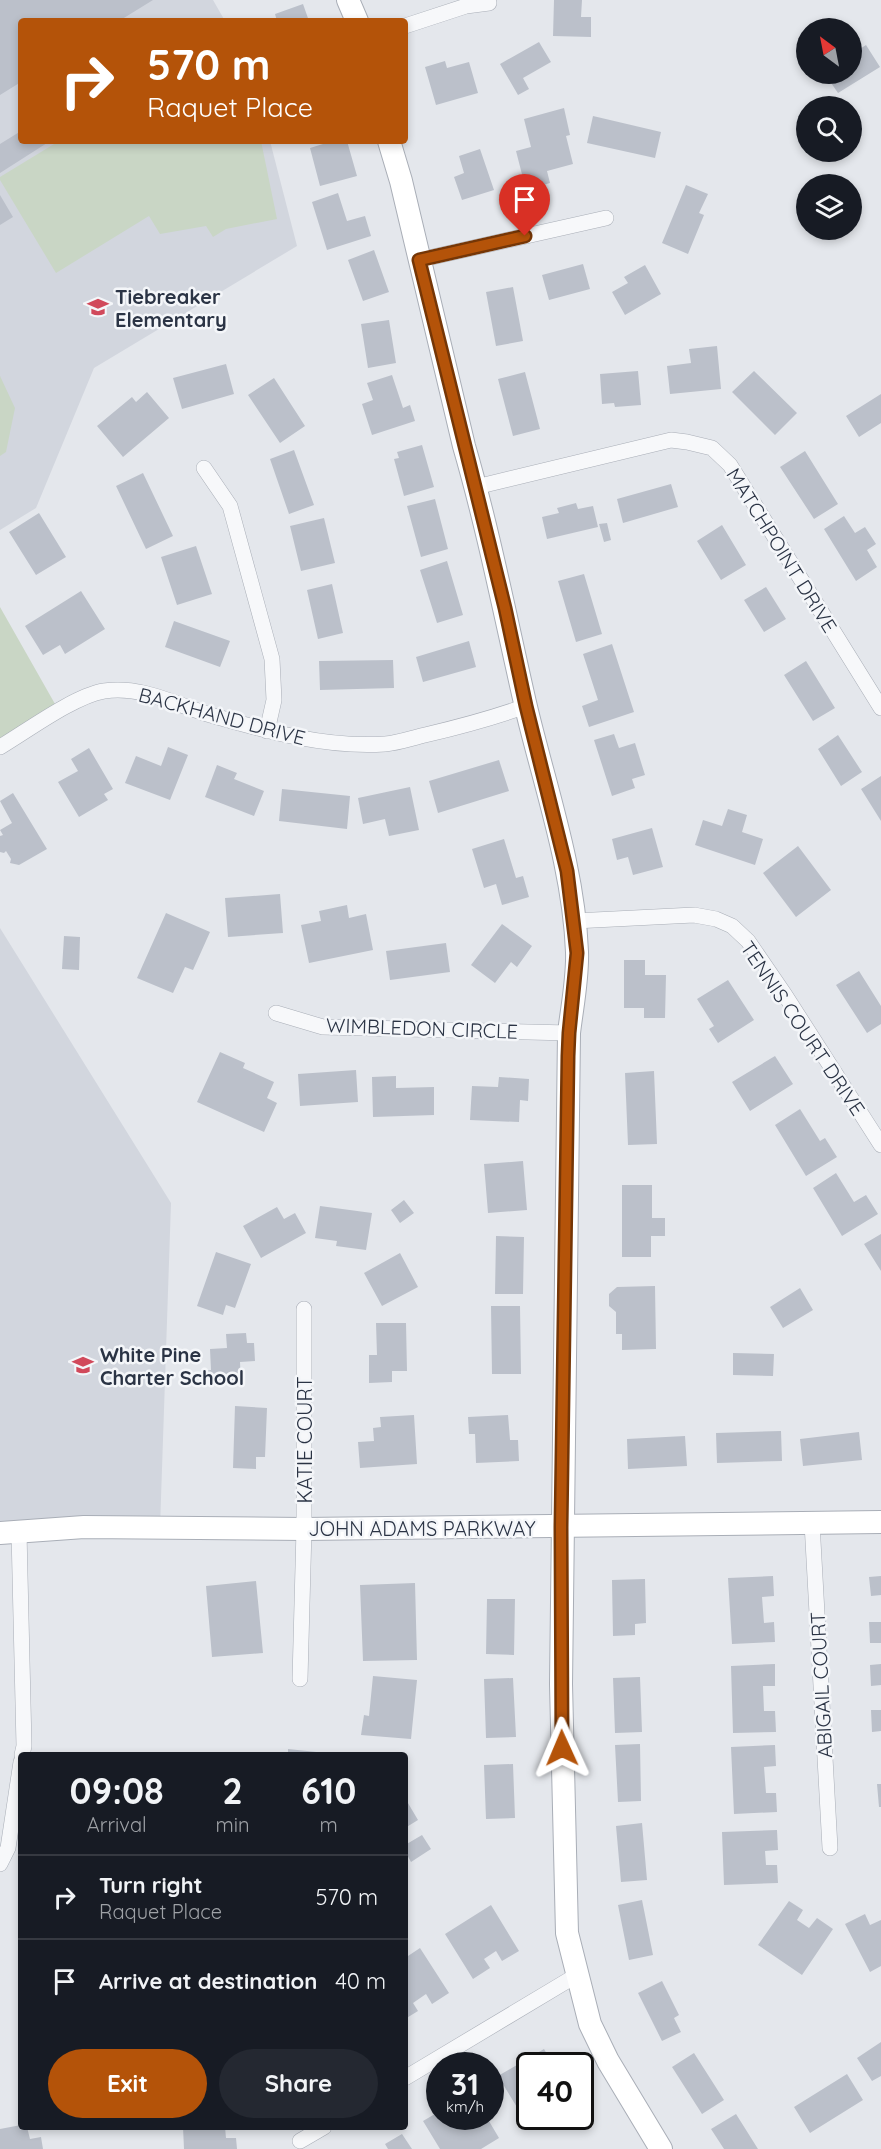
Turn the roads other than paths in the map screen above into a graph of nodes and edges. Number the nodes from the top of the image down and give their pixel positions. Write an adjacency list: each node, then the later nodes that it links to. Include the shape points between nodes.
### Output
1 (348, 0): 3 (street)
2 (489, 3): 4 (street, via 466,6)
3 (356, 18)
4 (408, 25)
5 (390, 144): 7 (street)
6 (606, 218): 7 (street)
7 (419, 260): 9 (street)
8 (204, 468): 12 (street, via 230,506 272,658 274,700)
9 (476, 487): 10 (street); 11 (street, MATCHPOINT DRIVE, via 671,440 712,448 730,465)
10 (526, 706): 12 (street, BACKHAND DRIVE, via 487,720 387,744 349,745); 14 (street, via 567,871)
11 (881, 708)
12 (267, 730): 13 (street, BACKHAND DRIVE, via 145,692 105,691 80,699)
13 (0, 747)
14 (574, 921): 16 (street, via 577,953); 17 (street, TENNIS COURT DRIVE, via 694,915 732,926 748,940)
15 (276, 1013): 16 (street, WIMBLEDON CIRCLE, via 323,1027)
16 (569, 1033): 21 (street)
17 (881, 1145)
18 (304, 1309): 22 (street, KATIE COURT)
19 (881, 1522): 20 (street, JOHN ADAMS PARKWAY)
20 (812, 1523): 21 (street, JOHN ADAMS PARKWAY); 27 (street, ABIGAIL COURT)
21 (561, 1527): 22 (street, JOHN ADAMS PARKWAY); 29 (street, via 564,1855 567,1933)
22 (304, 1529): 23 (street, JOHN ADAMS PARKWAY, via 84,1527); 24 (street, KATIE COURT)
23 (9, 1532): 25 (street)
24 (300, 1679)
25 (22, 1752)
26 (18, 1782): 28 (street, via 8,1848)
27 (830, 1848)
28 (0, 1864)
29 (577, 1975): 30 (street); 33 (street, via 590,2024)
30 (408, 2076)
31 (319, 2130): 32 (street)
32 (300, 2141)
33 (661, 2149)

